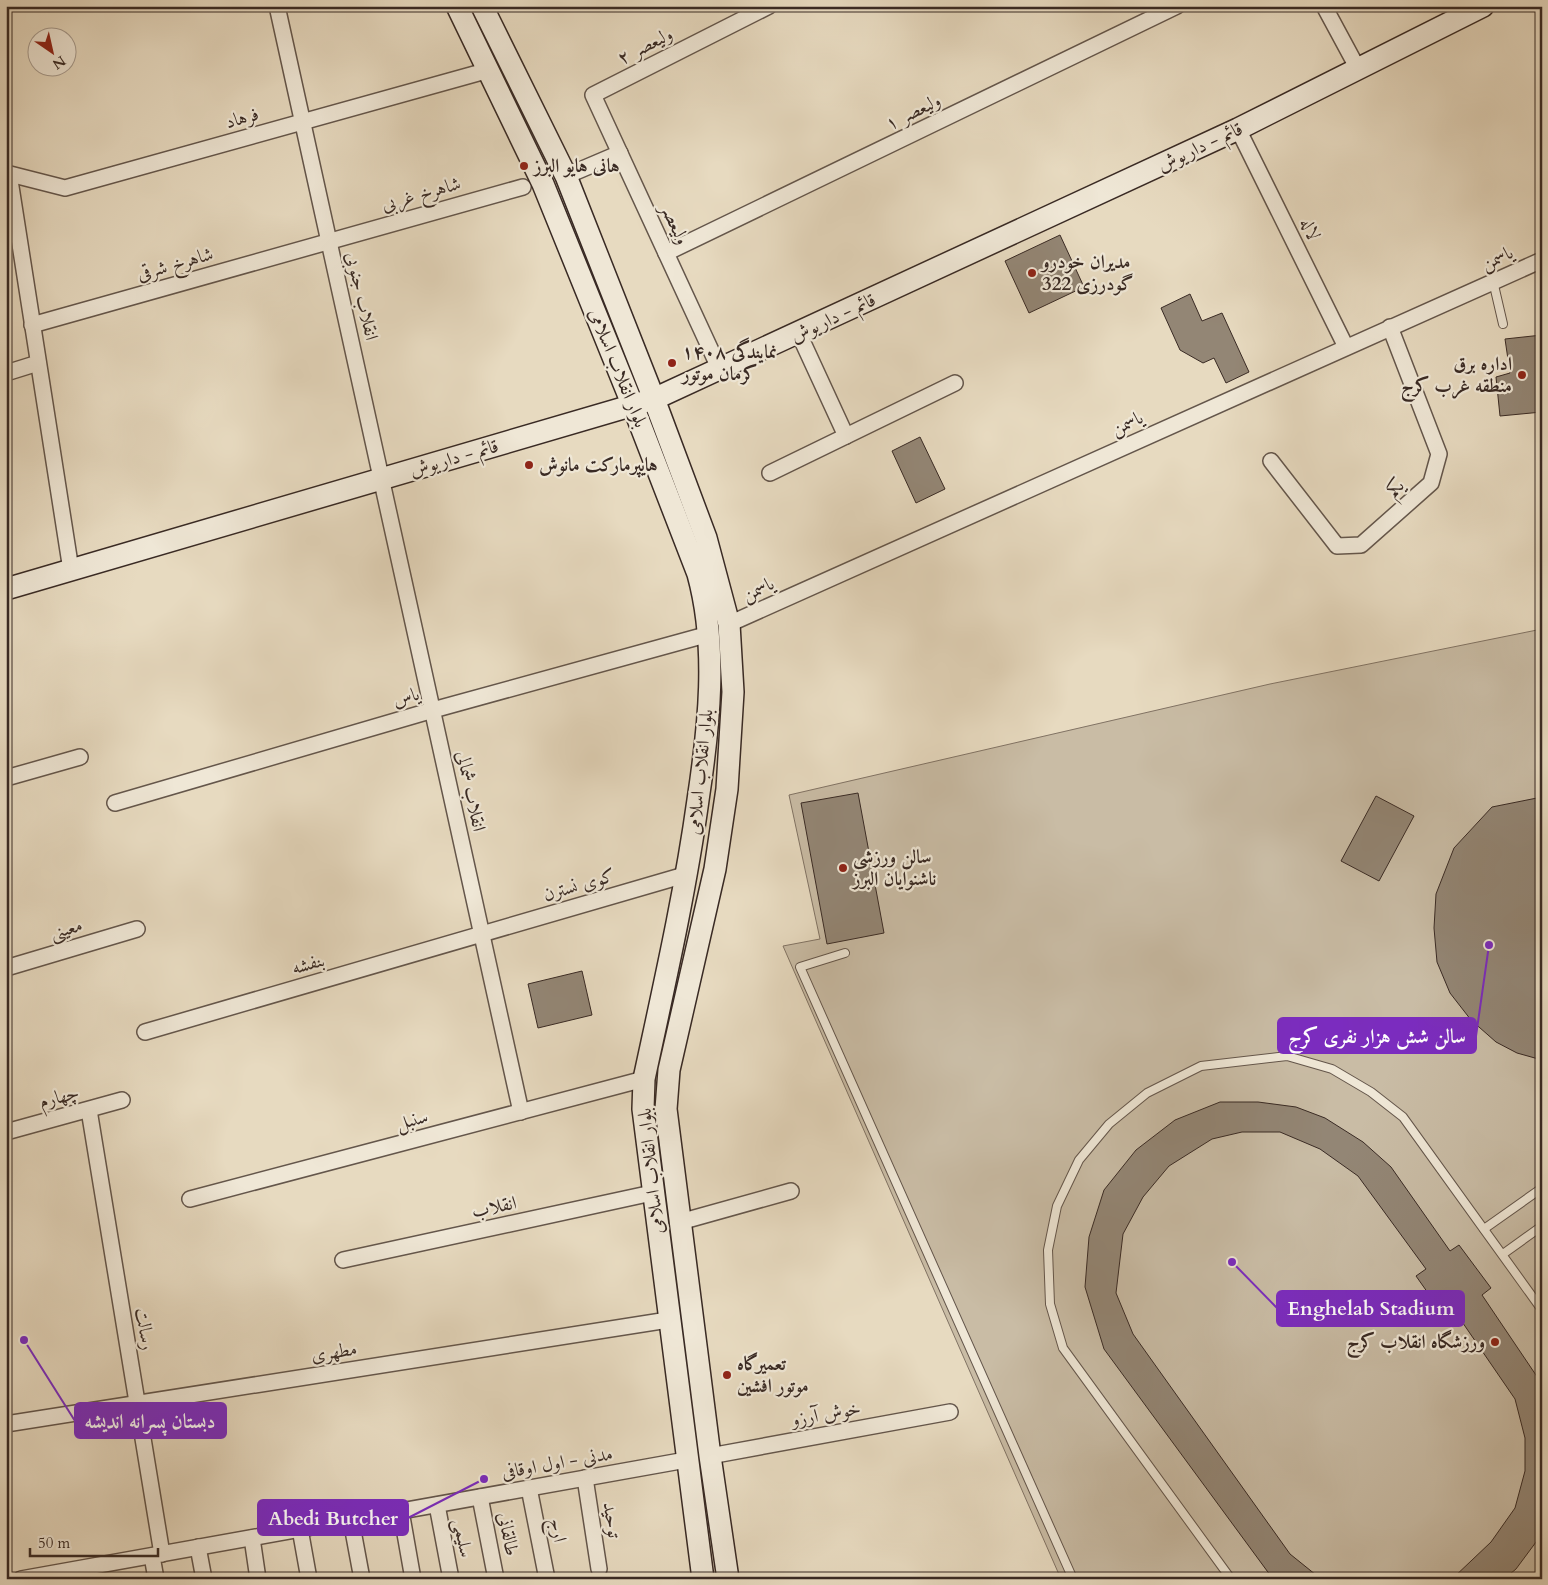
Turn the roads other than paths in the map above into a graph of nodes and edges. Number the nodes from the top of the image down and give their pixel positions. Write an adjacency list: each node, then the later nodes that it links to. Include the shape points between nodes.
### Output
1 (277, 6): 11 (street, انقلاب جنوبی)
2 (457, 6): 9 (main road, بلوار انقلاب اسلامی)
3 (482, 6): 15 (main road, بلوار انقلاب اسلامی)
4 (769, 6): 10 (street, ولیعصر ۲)
5 (1177, 6): 18 (street, ولیعصر ۱)
6 (1324, 6): 8 (street)
7 (1483, 6): 8 (main road, قائم - داریوش)
8 (1358, 69): 12 (main road, قائم - داریوش)
9 (489, 70): 11 (street, فرهاد); 31 (main road, بلوار انقلاب اسلامی, via 543,184)
10 (593, 95): 13 (street, ولیعصر)
11 (303, 121): 14 (street, فرهاد, via 65,188); 17 (street, انقلاب جنوبی)
12 (1238, 129): 24 (main road, قائم - داریوش); 25 (street, لاله)
13 (620, 154): 15 (street); 18 (street, ولیعصر)
14 (7, 173): 22 (street)
15 (566, 176): 30 (main road, بلوار انقلاب اسلامی)
16 (523, 186): 17 (street, شاهرخ غربی)
17 (330, 241): 22 (street, شاهرخ شرقی); 35 (street, انقلاب جنوبی)
18 (666, 254): 27 (street, ولیعصر)
19 (1542, 260): 20 (street, یاسمن)
20 (1493, 281): 21 (lane); 23 (street, یاسمن)
21 (1503, 324)
22 (32, 326): 26 (street)
23 (1390, 327): 25 (street, یاسمن); 33 (street, یکم, via 1439,454 1431,483 1361,546 1337,546)
24 (799, 334): 27 (main road, قائم - داریوش); 32 (street)
25 (1346, 348): 38 (street, یاسمن)
26 (38, 363): 28 (street); 36 (street)
27 (720, 370): 30 (main road, قائم - داریوش)
28 (6, 373)
29 (955, 383): 32 (street)
30 (654, 399): 31 (main road, قائم - داریوش); 38 (main road, بلوار انقلاب اسلامی, via 706,538)
31 (633, 406): 35 (main road, قائم - داریوش); 39 (main road, بلوار انقلاب اسلامی, via 698,574)
32 (846, 436): 34 (street)
33 (1271, 461)
34 (770, 472)
35 (383, 479): 36 (main road, قائم - داریوش); 40 (street, انقلاب شمالی)
36 (71, 570): 37 (main road, قائم - داریوش)
37 (6, 589)
38 (730, 624): 39 (main road); 59 (main road, بلوار انقلاب اسلامی, via 733,692 727,789 715,869 669,1070 666,1109)
39 (709, 634): 40 (street, یاس); 44 (main road, بلوار انقلاب اسلامی, via 704,761)
40 (433, 710): 43 (street, یاس); 46 (street, انقلاب شمالی)
41 (80, 757): 42 (street)
42 (6, 778)
43 (115, 803)
44 (688, 874): 46 (street, کوی نسترن); 50 (main road, بلوار انقلاب اسلامی)
45 (137, 929): 48 (street, معینی)
46 (482, 934): 49 (street, بنفشه); 53 (street, انقلاب شمالی)
47 (845, 953): 96 (lane, via 800,967)
48 (6, 968)
49 (145, 1032)
50 (644, 1079): 53 (street, سنبل); 57 (main road, بلوار انقلاب اسلامی, via 642,1109)
51 (122, 1100): 52 (street, چهارم)
52 (89, 1110): 54 (street, چهارم); 66 (street, رسالت)
53 (521, 1112): 58 (street, سنبل)
54 (6, 1132)
55 (1542, 1188): 61 (lane)
56 (791, 1191): 59 (street)
57 (652, 1193): 63 (street, انقلاب); 65 (main road, بلوار انقلاب اسلامی)
58 (190, 1199)
59 (680, 1222): 69 (main road, بلوار انقلاب اسلامی)
60 (1542, 1226): 62 (lane)
61 (1484, 1229): 62 (lane); 97 (lane, via 1403,1117 1371,1092 1332,1069 1287,1056 1201,1066 1147,1093 1109,1124 1079,1160 1057,1206 1048,1250 1050,1304 1063,1348)
62 (1503, 1254): 64 (lane)
63 (344, 1260)
64 (1542, 1310)
65 (668, 1320): 66 (street, مطهری); 70 (main road, بلوار انقلاب اسلامی)
66 (137, 1404): 68 (street, مطهری); 80 (street, رسالت)
67 (950, 1412): 69 (street, خوش آرزو)
68 (6, 1424)
69 (710, 1456): 95 (main road, بلوار انقلاب اسلامی)
70 (686, 1460): 71 (street, مدنی - اول اوقافی); 94 (main road, بلوار انقلاب اسلامی)
71 (585, 1478): 72 (street, مدنی - اول اوقافی); 81 (street, توحید)
72 (529, 1488): 73 (street, مدنی - اول اوقافی); 93 (street, ارج)
73 (480, 1497): 74 (street, مدنی - اول اوقافی); 92 (street, طالقانی)
74 (437, 1505): 75 (street, مدنی - اول اوقافی); 91 (street, سلیمی)
75 (400, 1511): 76 (street, مدنی - اول اوقافی); 90 (street)
76 (351, 1520): 77 (street, مدنی - اول اوقافی); 89 (street)
77 (300, 1529): 78 (street, مدنی - اول اوقافی); 88 (street)
78 (252, 1538): 79 (street, مدنی - اول اوقافی); 87 (street)
79 (198, 1547): 80 (street, مدنی - اول اوقافی); 86 (street)
80 (157, 1555): 82 (street, مدنی - اول اوقافی); 85 (street, رسالت)
81 (599, 1569)
82 (102, 1572): 83 (street, مدنی - اول اوقافی)
83 (50, 1576): 84 (street, مدنی - اول اوقافی)
84 (21, 1579)
85 (156, 1579)
86 (204, 1579)
87 (258, 1579)
88 (309, 1579)
89 (362, 1579)
90 (413, 1579)
91 (451, 1579)
92 (496, 1579)
93 (547, 1579)
94 (703, 1579)
95 (728, 1579)
96 (1073, 1579)
97 (1231, 1579)

